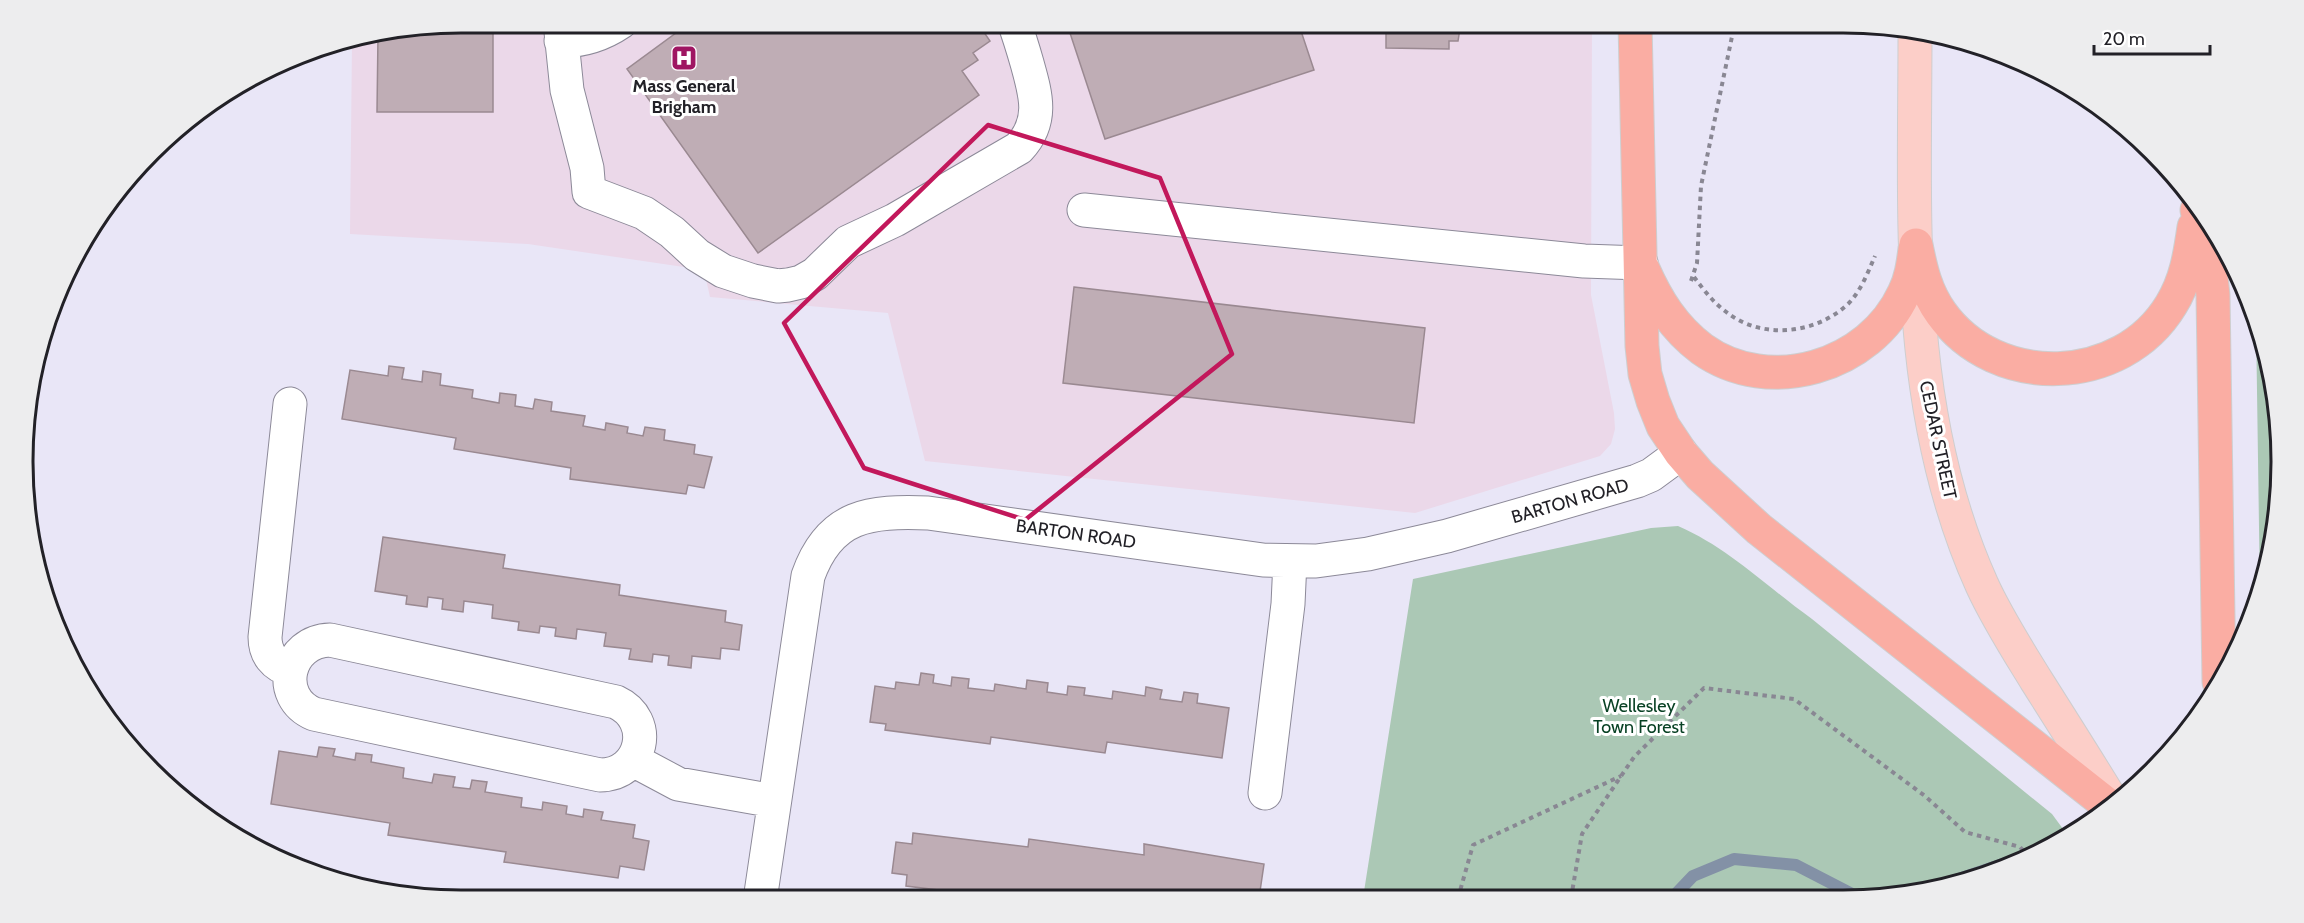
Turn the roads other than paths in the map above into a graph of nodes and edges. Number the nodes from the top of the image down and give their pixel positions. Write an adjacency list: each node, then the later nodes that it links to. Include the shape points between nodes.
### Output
1 (560, 33): 4 (lane, via 567,90 587,168 589,192 644,213 723,271 778,286 801,282 815,274 848,242 895,220 1019,148 1033,128 1036,100)
2 (563, 33): 3 (lane, via 582,40)
3 (602, 33)
4 (1017, 33)
5 (1635, 33): 11 (highway)
6 (1915, 39): 10 (main road, CEDAR STREET)
7 (1084, 210): 11 (lane)
8 (2195, 218): 10 (highway, via 2187,269 2170,307 2137,342 2102,362 2080,368 2023,367 1997,358 1961,335 1941,314 1928,291)
9 (2201, 226): 15 (highway, via 2213,304)
10 (1916, 245): 11 (highway, via 1904,293 1873,336 1828,363 1806,370 1777,372 1750,369 1704,350 1662,308); 19 (main road, CEDAR STREET, via 1917,300 1930,416 1960,530 2000,620)
11 (1641, 263): 13 (highway, via 1645,374 1663,426)
12 (290, 404): 16 (lane, via 265,637 270,657)
13 (1681, 453): 14 (lane, BARTON ROAD, via 1636,481 1447,536 1368,554); 21 (highway, via 1759,529)
14 (1290, 561): 18 (lane); 20 (lane, BARTON ROAD, via 928,513 886,512 852,521 825,543 808,576)
15 (2219, 667)
16 (291, 670): 17 (lane, via 293,695 314,714 595,774 614,774); 17 (lane, via 297,655 307,645 330,640 612,700 628,708 638,724 639,743)
17 (633, 760): 20 (lane, via 678,784)
18 (1265, 793)
19 (2109, 796)
20 (774, 801): 22 (lane, BARTON ROAD)
21 (2103, 801)
22 (761, 890)

